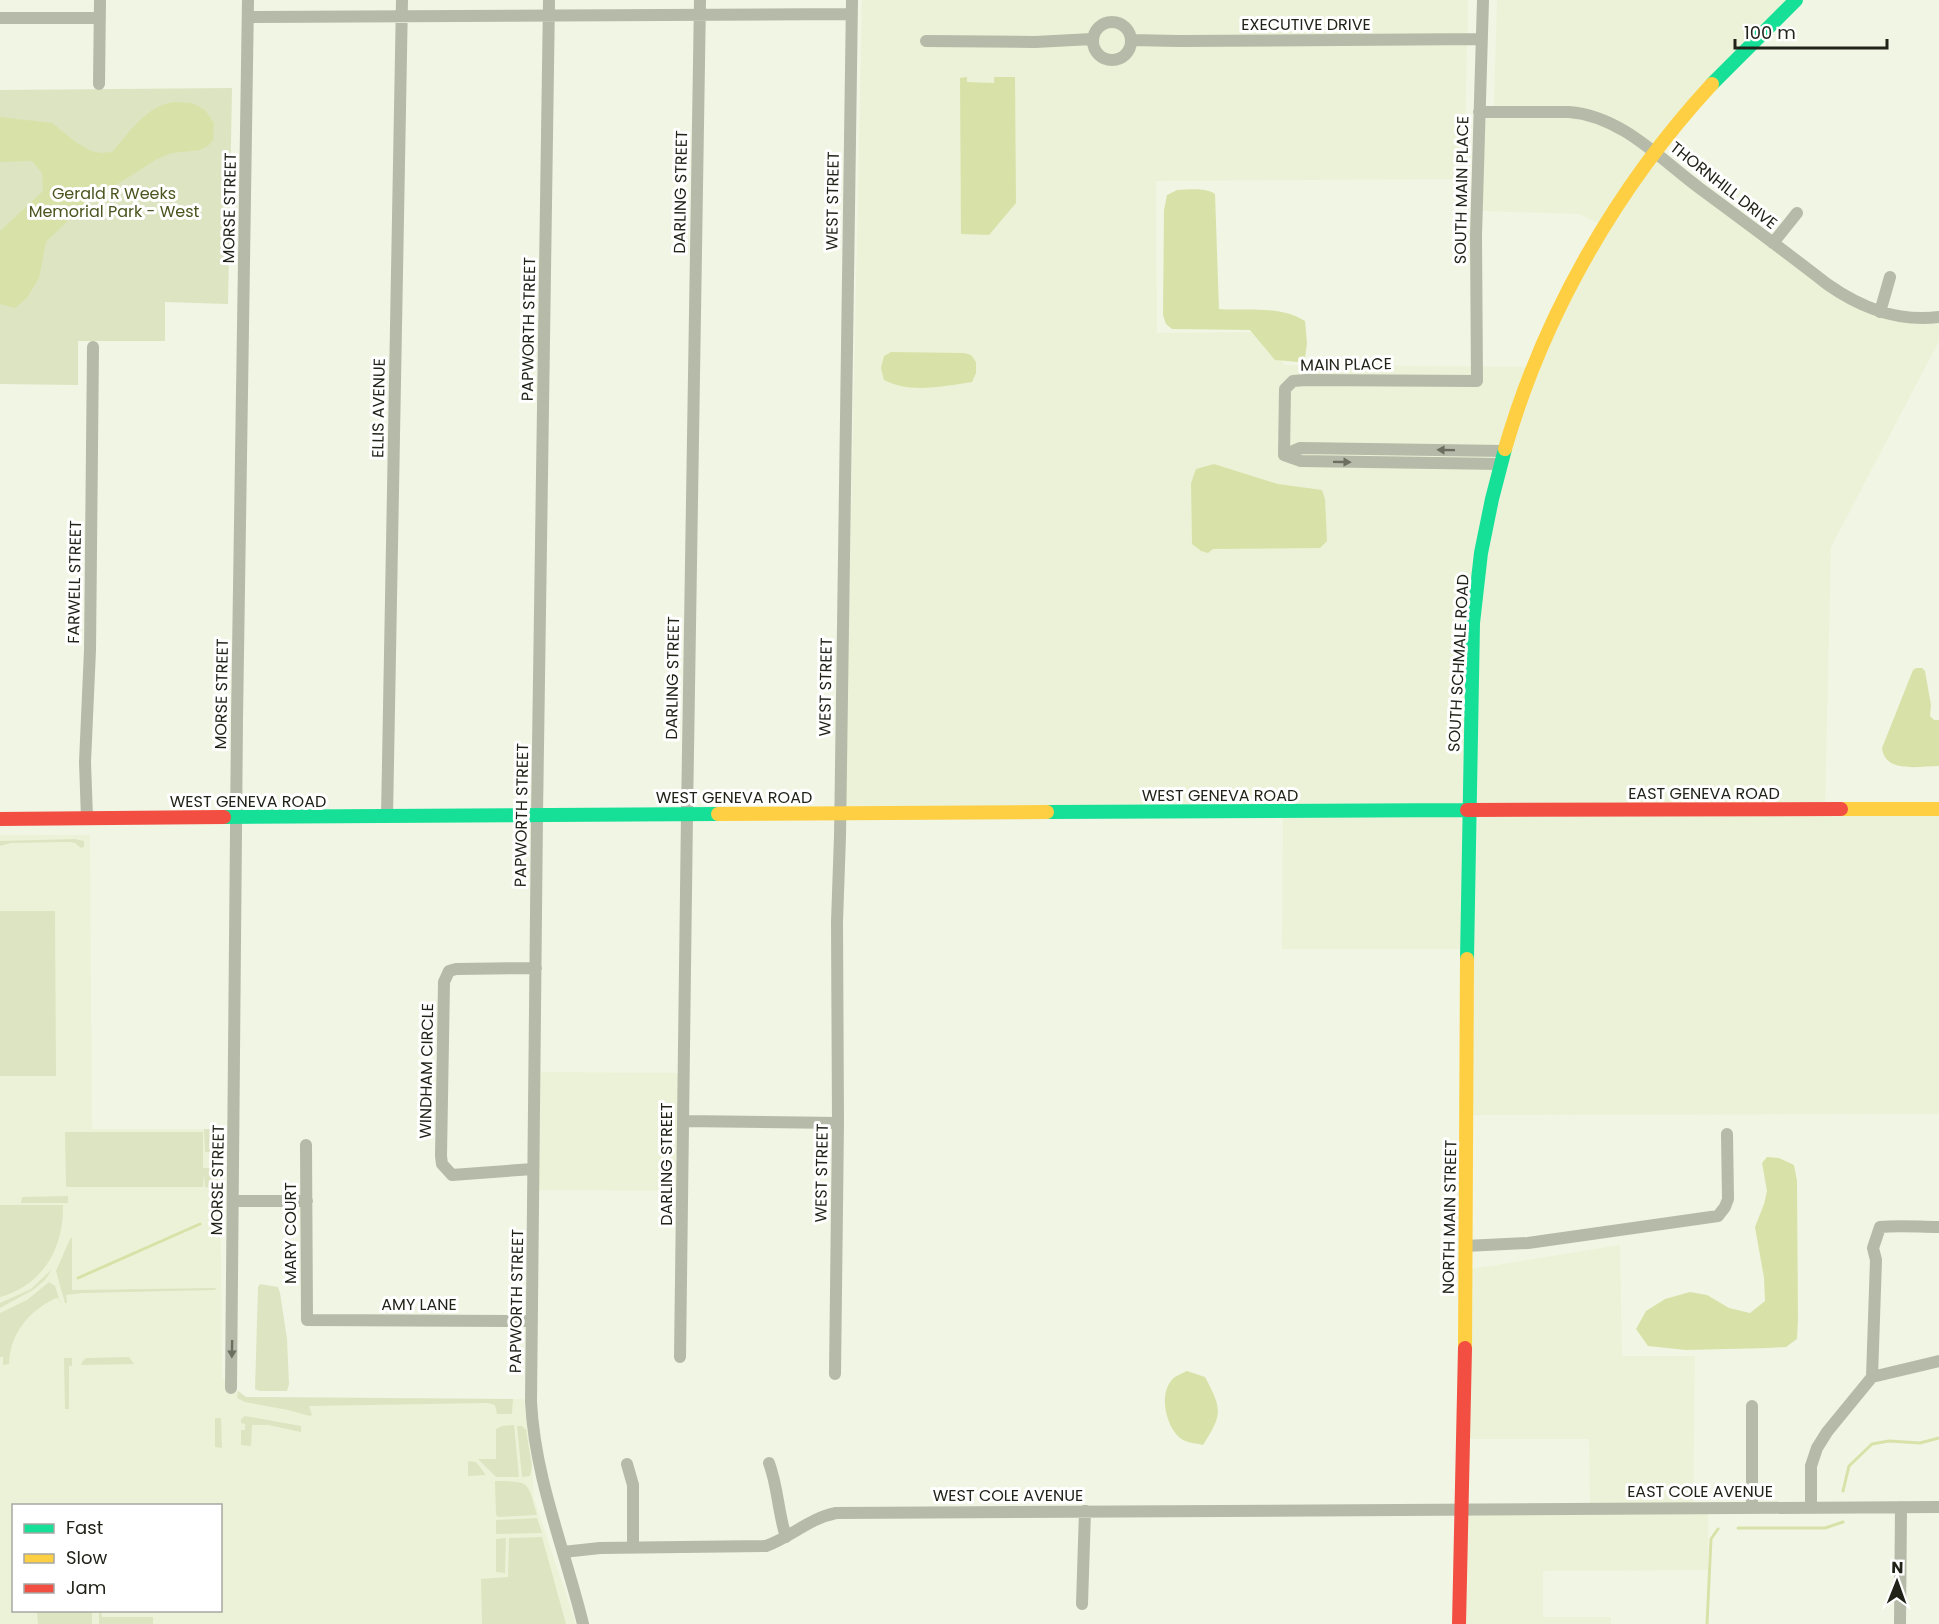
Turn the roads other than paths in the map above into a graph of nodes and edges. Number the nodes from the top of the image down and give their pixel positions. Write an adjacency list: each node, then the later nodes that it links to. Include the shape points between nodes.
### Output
1 (100, 0): 15 (street)
2 (248, 0): 13 (street, MORSE STREET)
3 (402, 0): 10 (street, ELLIS AVENUE)
4 (549, 0): 11 (street, PAPWORTH STREET)
5 (700, 0): 12 (street, DARLING STREET)
6 (852, 0): 9 (street, WEST STREET)
7 (1483, 0): 17 (street, SOUTH MAIN PLACE)
8 (1796, 0): 22 (main road, SOUTH SCHMALE ROAD, via 1709,86)
9 (852, 14): 12 (street); 33 (street, WEST STREET)
10 (401, 15): 11 (street); 13 (street); 37 (street, ELLIS AVENUE)
11 (549, 15): 12 (street); 35 (street, PAPWORTH STREET)
12 (700, 16): 34 (street, DARLING STREET)
13 (248, 17): 36 (street, MORSE STREET)
14 (0, 18): 15 (street)
15 (100, 18): 20 (street)
16 (1092, 39): 18 (street); 19 (street, via 1098,27 1109,21 1126,28); 19 (street, via 1099,56 1111,60 1128,52)
17 (1481, 39): 19 (street, EXECUTIVE DRIVE); 21 (street, SOUTH MAIN PLACE)
18 (926, 40)
19 (1131, 40)
20 (99, 84)
21 (1479, 112): 22 (street, THORNHILL DRIVE, via 1589,115 1613,125); 29 (street, SOUTH MAIN PLACE)
22 (1654, 152): 24 (street, THORNHILL DRIVE); 30 (main road, SOUTH SCHMALE ROAD, via 1573,280 1536,362)
23 (1797, 213): 24 (street)
24 (1773, 243): 26 (street, THORNHILL DRIVE, via 1843,295)
25 (1890, 277): 26 (street)
26 (1880, 312): 27 (street, THORNHILL DRIVE, via 1914,318)
27 (1939, 317)
28 (93, 347): 38 (street, FARWELL STREET)
29 (1477, 381): 30 (street, MAIN PLACE, via 1293,381 1286,389 1284,455 1300,448)
30 (1502, 458): 32 (main road, SOUTH SCHMALE ROAD, via 1481,553 1475,601)
31 (1939, 809): 32 (main road, EAST GENEVA ROAD)
32 (1468, 811): 33 (main road, WEST GENEVA ROAD); 49 (main road, NORTH MAIN STREET)
33 (840, 813): 34 (main road, WEST GENEVA ROAD); 42 (street, WEST STREET)
34 (687, 814): 35 (main road, WEST GENEVA ROAD); 41 (street, DARLING STREET)
35 (537, 815): 37 (main road, WEST GENEVA ROAD); 40 (street, PAPWORTH STREET)
36 (237, 817): 37 (main road, WEST GENEVA ROAD); 38 (main road, WEST GENEVA ROAD); 46 (street, MORSE STREET)
37 (387, 817)
38 (87, 818): 39 (main road, WEST GENEVA ROAD)
39 (0, 819)
40 (536, 968): 45 (street, PAPWORTH STREET); 45 (street, WINDHAM CIRCLE, via 449,971 444,982 441,1156 442,1164 452,1174)
41 (683, 1121): 42 (street); 52 (street, DARLING STREET)
42 (838, 1123): 54 (street, WEST STREET)
43 (1727, 1134): 49 (street, via 1728,1199 1718,1216 1528,1243)
44 (306, 1145): 47 (street, MARY COURT)
45 (533, 1169): 51 (street, PAPWORTH STREET)
46 (233, 1201): 47 (street); 56 (street, MORSE STREET, one-way to 56)
47 (307, 1201): 50 (street, MARY COURT)
48 (1939, 1227): 55 (street, via 1880,1227 1873,1248 1876,1260)
49 (1466, 1245): 64 (main road, NORTH MAIN STREET)
50 (307, 1320): 51 (street, AMY LANE)
51 (532, 1321): 68 (street, PAPWORTH STREET, via 534,1435)
52 (681, 1357)
53 (1939, 1361): 55 (street)
54 (835, 1374)
55 (1872, 1377): 61 (street, via 1816,1448 1811,1466)
56 (231, 1388)
57 (1752, 1406): 60 (street)
58 (769, 1463): 66 (street)
59 (627, 1464): 67 (street, via 633,1485)
60 (1752, 1507): 61 (street, EAST COLE AVENUE); 64 (street, EAST COLE AVENUE)
61 (1811, 1507): 62 (street, EAST COLE AVENUE)
62 (1901, 1507): 63 (street, EAST COLE AVENUE); 72 (street)
63 (1939, 1507)
64 (1461, 1509): 65 (street, WEST COLE AVENUE); 71 (main road, NORTH MAIN STREET)
65 (1084, 1511): 66 (street, WEST COLE AVENUE, via 836,1513 817,1518); 69 (street)
66 (786, 1537): 67 (street, WEST COLE AVENUE, via 754,1547)
67 (633, 1548): 68 (street, WEST COLE AVENUE)
68 (563, 1552): 70 (street, PAPWORTH STREET)
69 (1082, 1604)
70 (582, 1624)
71 (1459, 1624)
72 (1900, 1624)

